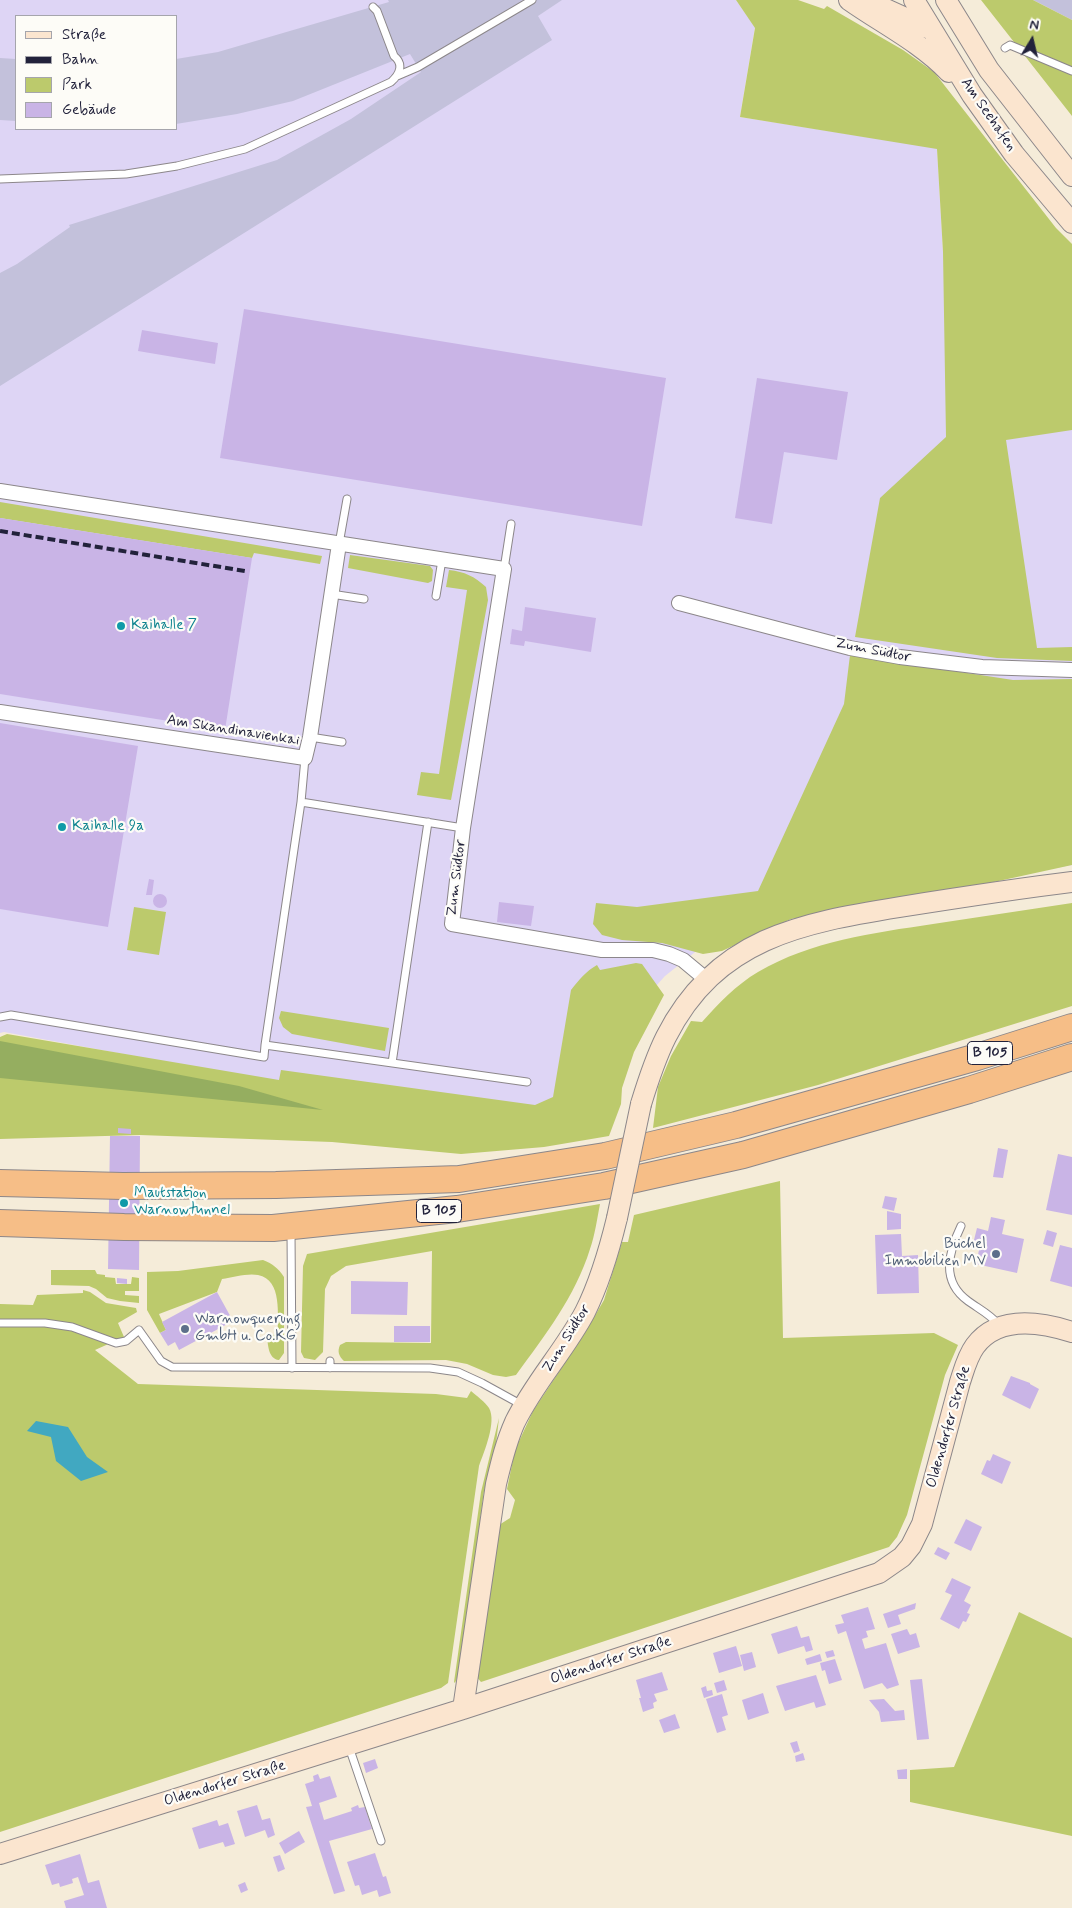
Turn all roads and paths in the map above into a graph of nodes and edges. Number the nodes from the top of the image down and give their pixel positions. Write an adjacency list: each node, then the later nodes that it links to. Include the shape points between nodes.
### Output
1 (532, 0): 11 (lane)
2 (849, 0): 12 (street, via 924,49)
3 (858, 0): 7 (street)
4 (914, 0): 7 (street, Am Seehafen)
5 (946, 0): 9 (street, Am Seehafen)
6 (373, 7): 11 (lane, via 394,56 399,59)
7 (933, 31): 9 (street); 12 (street, Am Seehafen)
8 (1005, 48): 10 (lane, via 1010,45)
9 (989, 70): 13 (street, Am Seehafen)
10 (1072, 71)
11 (397, 76): 14 (lane, via 391,82 245,149 177,166 126,174)
12 (972, 96): 15 (street, Am Seehafen, via 1014,154)
13 (1072, 176)
14 (0, 179)
15 (1072, 223)
16 (0, 491): 19 (street)
17 (346, 499): 19 (lane)
18 (511, 524): 21 (lane)
19 (338, 544): 20 (street); 22 (street, Am Skandinavienkai)
20 (442, 560): 21 (street); 23 (lane)
21 (504, 569): 33 (street, Zum Südtor)
22 (331, 594): 24 (lane); 28 (street, Am Skandinavienkai)
23 (436, 596)
24 (364, 599)
25 (679, 603): 26 (street, Zum Südtor, via 850,648 900,657 982,667)
26 (1072, 670)
27 (0, 712): 30 (street, Am Skandinavienkai)
28 (310, 737): 29 (lane); 30 (street, Am Skandinavienkai)
29 (342, 742)
30 (305, 758): 31 (lane)
31 (301, 802): 32 (lane); 38 (lane)
32 (428, 822): 33 (lane); 40 (lane)
33 (463, 828): 35 (street, Zum Südtor, via 452,924 602,950 653,950 683,960)
34 (1072, 882): 35 (street, Zum Südtor, via 850,915 812,924 763,940)
35 (707, 980): 50 (street, Zum Südtor, bridge, via 690,998 652,1067 617,1218 597,1287 584,1314)
36 (0, 1017): 38 (lane, via 11,1015 264,1057)
37 (1072, 1027): 42 (highway, B 105, via 934,1070 736,1125 605,1156 459,1179 267,1185)
38 (265, 1045): 40 (lane)
39 (1072, 1057): 45 (highway, B 105, via 960,1093 656,1175 457,1209)
40 (392, 1063): 41 (lane)
41 (527, 1082)
42 (0, 1183)
43 (0, 1223): 45 (highway, B 105)
44 (961, 1226): 47 (lane, via 952,1245 948,1266 954,1284 965,1299 993,1318)
45 (292, 1227): 49 (lane)
46 (0, 1323): 49 (lane, via 72,1327 116,1343 126,1341 139,1330 161,1361 172,1367)
47 (1000, 1327): 48 (street, Oldendorfer Straße, via 1035,1323); 51 (street, Oldendorfer Straße, via 976,1345 966,1362 922,1524 902,1557 879,1573)
48 (1072, 1332)
49 (292, 1368): 50 (lane, via 330,1364 458,1372)
50 (524, 1407): 51 (street, Zum Südtor, via 508,1440 496,1484)
51 (463, 1709): 52 (street, Oldendorfer Straße)
52 (348, 1745): 53 (lane); 54 (street, Oldendorfer Straße)
53 (380, 1841)
54 (0, 1854)

